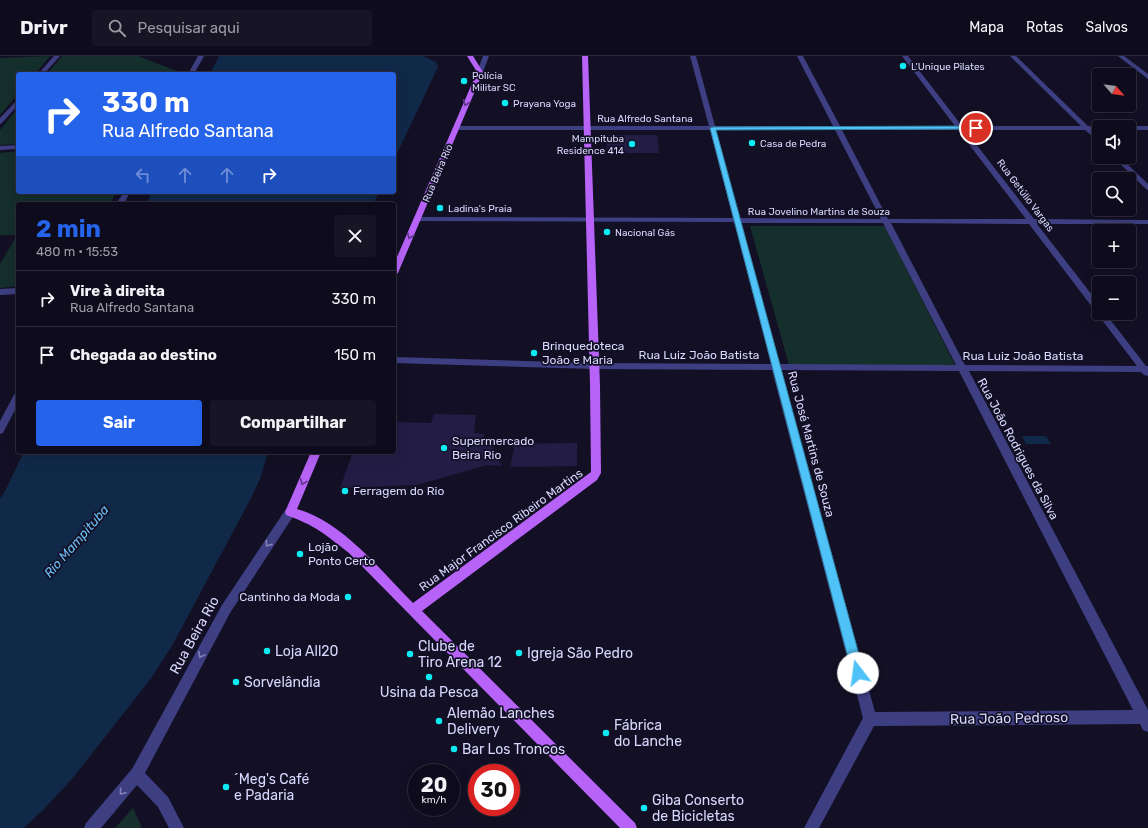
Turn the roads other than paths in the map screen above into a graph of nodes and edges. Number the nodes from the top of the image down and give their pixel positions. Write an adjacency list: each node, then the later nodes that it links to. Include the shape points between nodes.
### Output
1 (57, 56): 11 (street)
2 (200, 56): 12 (street)
3 (470, 56): 13 (main road)
4 (486, 56): 13 (street, Rua Beira Rio)
5 (585, 56): 18 (main road, Rua Major Francisco Ribeiro Martins)
6 (693, 56): 19 (street, Rua José Martins de Souza)
7 (800, 56): 20 (street, Rua João Rodrigues da Silva)
8 (906, 56): 21 (street, Rua Getúlio Vargas)
9 (1013, 56): 22 (street)
10 (1121, 56): 14 (street)
11 (43, 72)
12 (192, 72)
13 (480, 72): 17 (main road, Rua Beira Rio, one-way to 17)
14 (1148, 77)
15 (16, 103): 16 (street)
16 (0, 122)
17 (455, 128): 18 (street, Rua Alfredo Santana); 31 (main road, Rua Beira Rio)
18 (588, 128): 19 (street, Rua Alfredo Santana); 32 (main road, Rua Major Francisco Ribeiro Martins)
19 (713, 128): 20 (street, Rua Alfredo Santana); 33 (street, Rua José Martins de Souza)
20 (837, 128): 21 (street, Rua Alfredo Santana); 34 (street, Rua João Rodrigues da Silva)
21 (960, 128): 22 (street, Rua Alfredo Santana); 35 (street, Rua Getúlio Vargas)
22 (1087, 128): 23 (street, Rua Alfredo Santana); 26 (street)
23 (1092, 128)
24 (1136, 128): 25 (street)
25 (1148, 128)
26 (1092, 133)
27 (16, 147): 28 (street)
28 (0, 148)
29 (1123, 164): 30 (street)
30 (1148, 188)
31 (417, 219): 32 (street, Rua Jovelino Martins de Souza); 37 (main road, Rua Beira Rio, one-way to 37)
32 (590, 220): 33 (street, Rua Jovelino Martins de Souza); 43 (main road, Rua Major Francisco Ribeiro Martins)
33 (738, 221): 34 (street, Rua Jovelino Martins de Souza); 44 (street, Rua José Martins de Souza)
34 (886, 221): 35 (street, Rua Jovelino Martins de Souza); 45 (street, Rua João Rodrigues da Silva)
35 (1032, 221): 36 (street, Rua Jovelino Martins de Souza); 40 (street, Rua Getúlio Vargas)
36 (1148, 222)
37 (396, 268)
38 (16, 291): 39 (street)
39 (0, 292)
40 (1092, 301)
41 (1107, 320): 46 (street)
42 (396, 360): 43 (street, Rua Luiz João Batista)
43 (594, 366): 44 (street, Rua Luiz João Batista); 51 (main road, Rua Major Francisco Ribeiro Martins, via 596,473)
44 (777, 367): 45 (street, Rua Luiz João Batista); 52 (street, Rua José Martins de Souza)
45 (962, 368): 46 (street, Rua Luiz João Batista); 53 (street, Rua João Rodrigues da Silva)
46 (1147, 371)
47 (16, 399): 48 (street)
48 (0, 430)
49 (315, 454): 50 (main road, Rua Beira Rio, one-way to 50)
50 (290, 512): 51 (main road, via 317,521 340,539); 54 (street, Rua Beira Rio, one-way to 54, via 226,609)
51 (412, 610): 57 (main road)
52 (870, 719): 53 (street, Rua João Pedroso); 58 (street)
53 (1147, 719)
54 (137, 774): 55 (street, Rua Beira Rio, one-way to 55); 56 (street, via 163,802)
55 (91, 828)
56 (177, 828)
57 (630, 828)
58 (811, 828)

